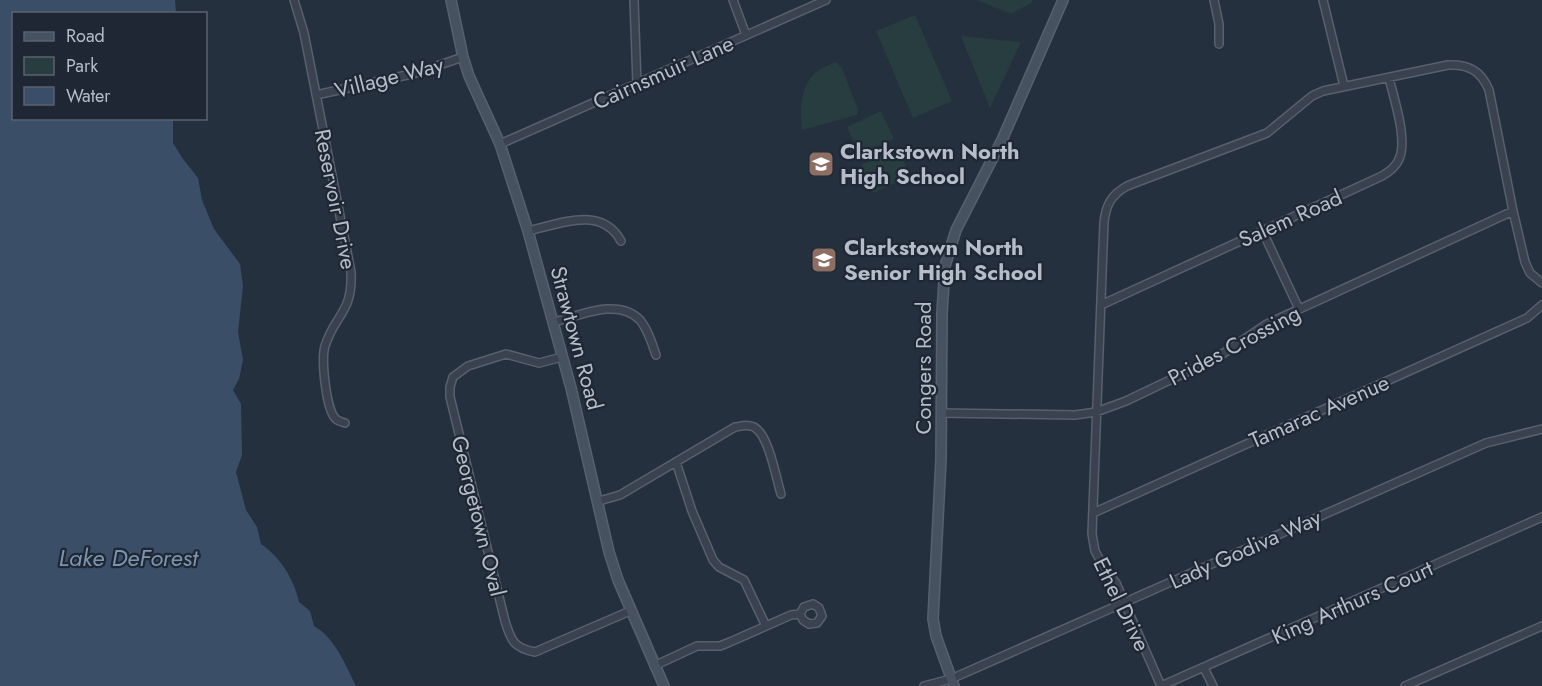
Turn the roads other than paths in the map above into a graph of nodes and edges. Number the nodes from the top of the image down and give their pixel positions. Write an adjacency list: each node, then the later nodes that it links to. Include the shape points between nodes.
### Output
1 (294, 0): 15 (street, Reservoir Drive)
2 (451, 0): 11 (street, Strawtown Road)
3 (634, 0): 13 (street)
4 (733, 0): 9 (street)
5 (826, 0): 9 (street, Cairnsmuir Lane)
6 (1063, 0): 29 (street, Congers Road, via 947,256 942,295)
7 (1214, 0): 10 (street)
8 (1323, 0): 14 (street)
9 (746, 35): 13 (street, Cairnsmuir Lane)
10 (1219, 44)
11 (463, 57): 15 (street, Village Way, via 416,73); 16 (street, Strawtown Road)
12 (1389, 78): 14 (street, Ethel Drive); 17 (street, Ethel Drive, via 1459,64 1484,79); 18 (street, Salem Road, via 1402,138 1399,161 1392,170)
13 (637, 84): 16 (street, Cairnsmuir Lane)
14 (1344, 86): 22 (street, Ethel Drive, via 1312,96 1256,138 1116,192 1109,201 1104,222)
15 (315, 95): 30 (street, Reservoir Drive, via 351,272 349,301 325,347 323,362 332,412)
16 (500, 144): 19 (street, Strawtown Road)
17 (1513, 211): 21 (street, Ethel Drive, via 1525,262 1530,273); 24 (street, Prides Crossing)
18 (1262, 230): 22 (street, Salem Road); 24 (street)
19 (528, 231): 20 (street, via 592,220 611,227); 25 (street, Strawtown Road)
20 (621, 241)
21 (1542, 283)
22 (1101, 305): 28 (street, Ethel Drive)
23 (1542, 305): 35 (street, Tamarac Avenue, via 1527,318)
24 (1299, 309): 28 (street, Prides Crossing, via 1218,357)
25 (554, 322): 26 (street, via 608,308 629,312 647,330); 27 (street, Strawtown Road)
26 (656, 355)
27 (562, 357): 34 (street, Strawtown Road); 38 (street, Georgetown Oval, via 539,363 506,354 460,370 450,387 509,637 524,650 535,652)
28 (1096, 412): 29 (street, Prides Crossing); 35 (street, Ethel Drive)
29 (942, 413): 44 (street, Congers Road, via 933,619)
30 (345, 423)
31 (1542, 429): 37 (street, Lady Godiva Way, via 1486,443)
32 (676, 462): 33 (street, via 735,427 752,426 766,442); 34 (street, via 620,495); 40 (street, via 713,560 744,580)
33 (781, 494)
34 (599, 501): 38 (street, Strawtown Road, via 609,552)
35 (1093, 513): 37 (street, Ethel Drive, via 1095,551)
36 (1542, 517): 43 (street, King Arthurs Court)
37 (1125, 602): 44 (street, Lady Godiva Way); 47 (street, Ethel Drive)
38 (630, 611): 42 (street, Strawtown Road)
39 (800, 615): 40 (street)
40 (766, 626): 42 (street, via 720,646 697,646)
41 (1542, 626): 49 (street)
42 (654, 666): 45 (street, Strawtown Road)
43 (1204, 668): 47 (street, King Arthurs Court); 48 (street)
44 (952, 682): 46 (street, Lady Godiva Way)
45 (663, 686)
46 (924, 686)
47 (1161, 686)
48 (1213, 686)
49 (1405, 686)

